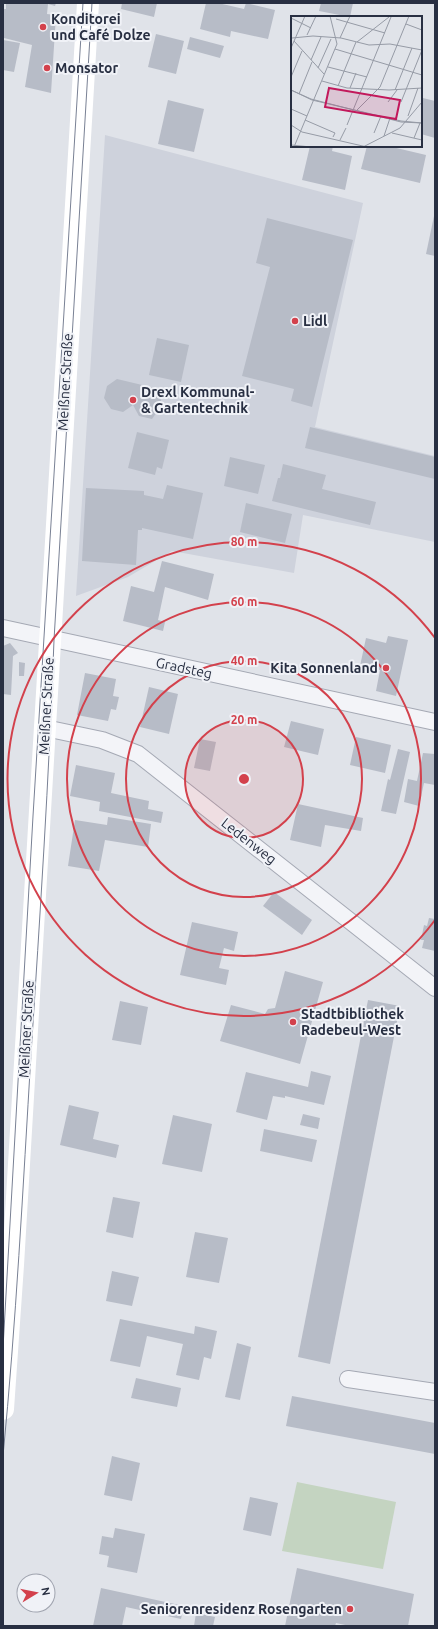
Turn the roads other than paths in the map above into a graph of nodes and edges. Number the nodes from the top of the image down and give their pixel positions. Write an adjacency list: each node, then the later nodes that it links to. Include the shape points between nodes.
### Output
1 (88, 3): 3 (main road, Meißner Straße)
2 (3, 628): 3 (street, Gradsteg)
3 (49, 639): 4 (street, Gradsteg); 5 (main road, Meißner Straße)
4 (435, 722)
5 (45, 728): 6 (street, Ledenweg, via 102,740 138,754); 7 (main road, Meißner Straße)
6 (435, 988)
7 (8, 1264): 10 (main road, Meißner Straße)
8 (348, 1379): 9 (street)
9 (435, 1392)
10 (3, 1409)

